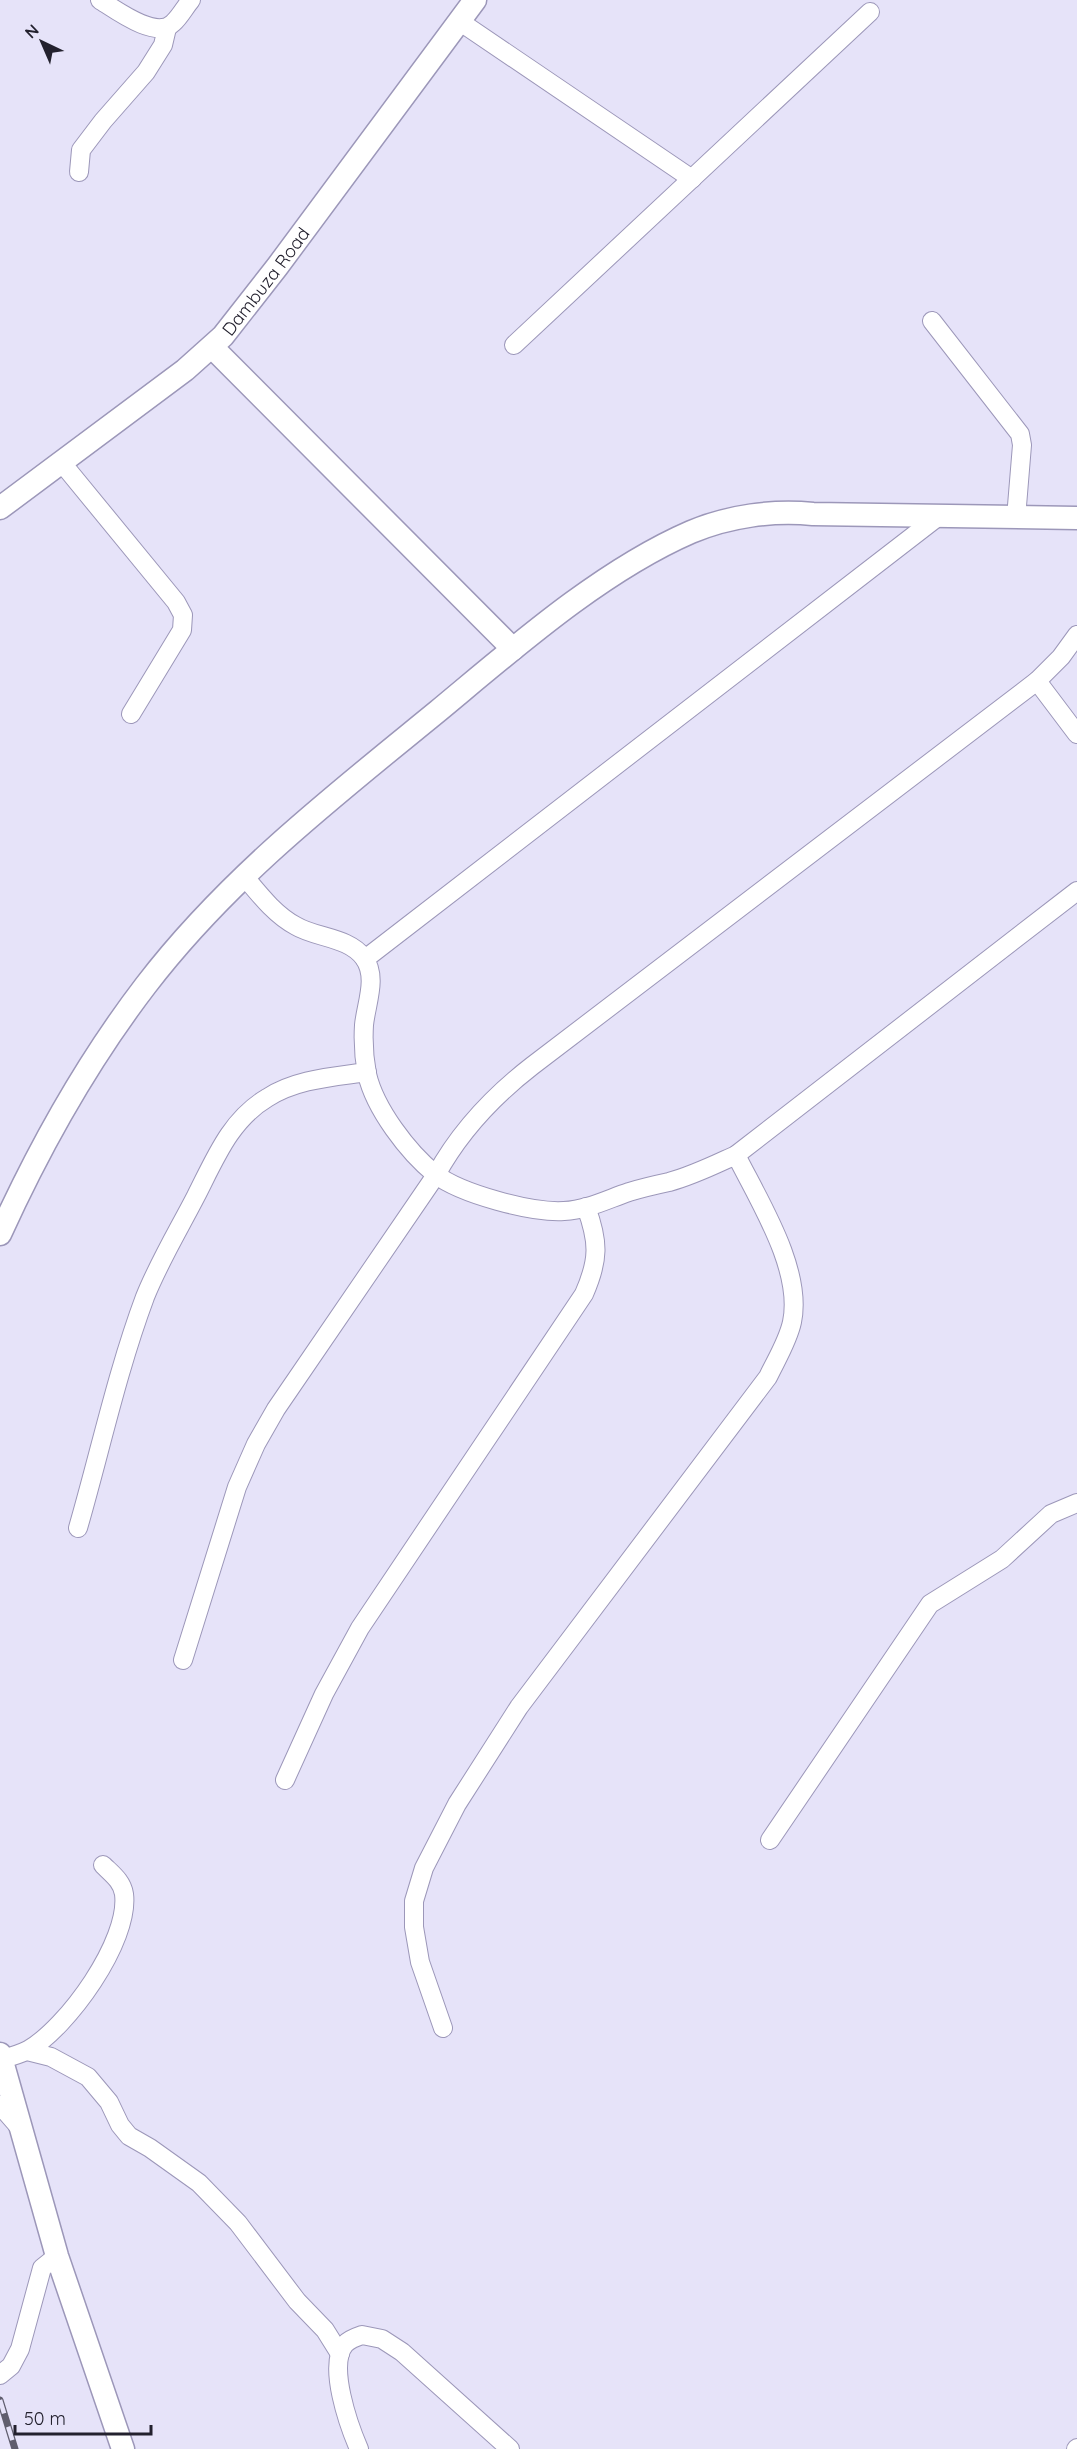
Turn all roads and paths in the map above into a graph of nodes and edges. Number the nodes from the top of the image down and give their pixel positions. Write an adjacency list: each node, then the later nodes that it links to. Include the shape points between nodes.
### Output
1 (100, 0): 6 (street, via 147,27)
2 (191, 0): 6 (street)
3 (475, 0): 5 (street, Dambuza Road)
4 (870, 12): 8 (street)
5 (459, 21): 8 (street); 11 (street, Dambuza Road, via 277,267)
6 (167, 27): 7 (street, via 163,45 146,72 81,150)
7 (79, 172)
8 (692, 179): 10 (street)
9 (932, 321): 15 (street, via 1020,434)
10 (514, 345)
11 (212, 347): 12 (street, Dambuza Road); 18 (street)
12 (62, 464): 13 (street, Dambuza Road); 20 (street, via 183,615 176,643)
13 (0, 508)
14 (939, 516): 15 (street); 18 (street, via 792,512 718,523 650,551); 24 (street)
15 (1016, 518): 16 (street)
16 (1077, 518)
17 (1077, 635): 19 (street)
18 (513, 649): 22 (street, via 285,837)
19 (1037, 681): 21 (street); 27 (street, via 516,1078 480,1111)
20 (131, 714)
21 (1077, 734)
22 (244, 876): 24 (street, via 283,918 306,932 348,946); 29 (street, via 211,908 147,984 96,1054 22,1186)
23 (1077, 891): 26 (street)
24 (365, 959): 25 (street, via 371,977 364,1024)
25 (367, 1072): 27 (street, via 377,1103 416,1155); 31 (street, via 289,1087 252,1109 226,1138 146,1296)
26 (736, 1155): 28 (street, via 670,1182 646,1186); 36 (street, via 784,1255 794,1306 792,1324 768,1377 519,1707 457,1804 424,1868 414,1901 414,1927 420,1962)
27 (436, 1174): 28 (street, via 461,1188 514,1206 565,1211); 32 (street, via 256,1444 237,1487)
28 (586, 1207): 33 (street, via 596,1248 595,1265 584,1294 360,1628 324,1694)
29 (0, 1234)
30 (1077, 1503): 34 (street, via 1051,1514 1002,1559 930,1604)
31 (78, 1528)
32 (183, 1660)
33 (285, 1780)
34 (770, 1840)
35 (103, 1865): 37 (street, via 120,1882 124,1895 122,1917 113,1942 95,1979 74,2007)
36 (443, 2028)
37 (27, 2051): 38 (street); 42 (street, via 51,2057 88,2077 129,2136 199,2183 238,2223)
38 (1, 2056): 40 (street)
39 (0, 2105): 40 (street)
40 (23, 2131): 41 (street)
41 (57, 2256): 43 (street, via 42,2268 20,2349 12,2366); 44 (street)
42 (340, 2354): 45 (street, via 340,2384); 46 (street, via 345,2344 362,2335 382,2339 414,2361)
43 (0, 2375)
44 (123, 2449)
45 (359, 2449)
46 (510, 2449)

